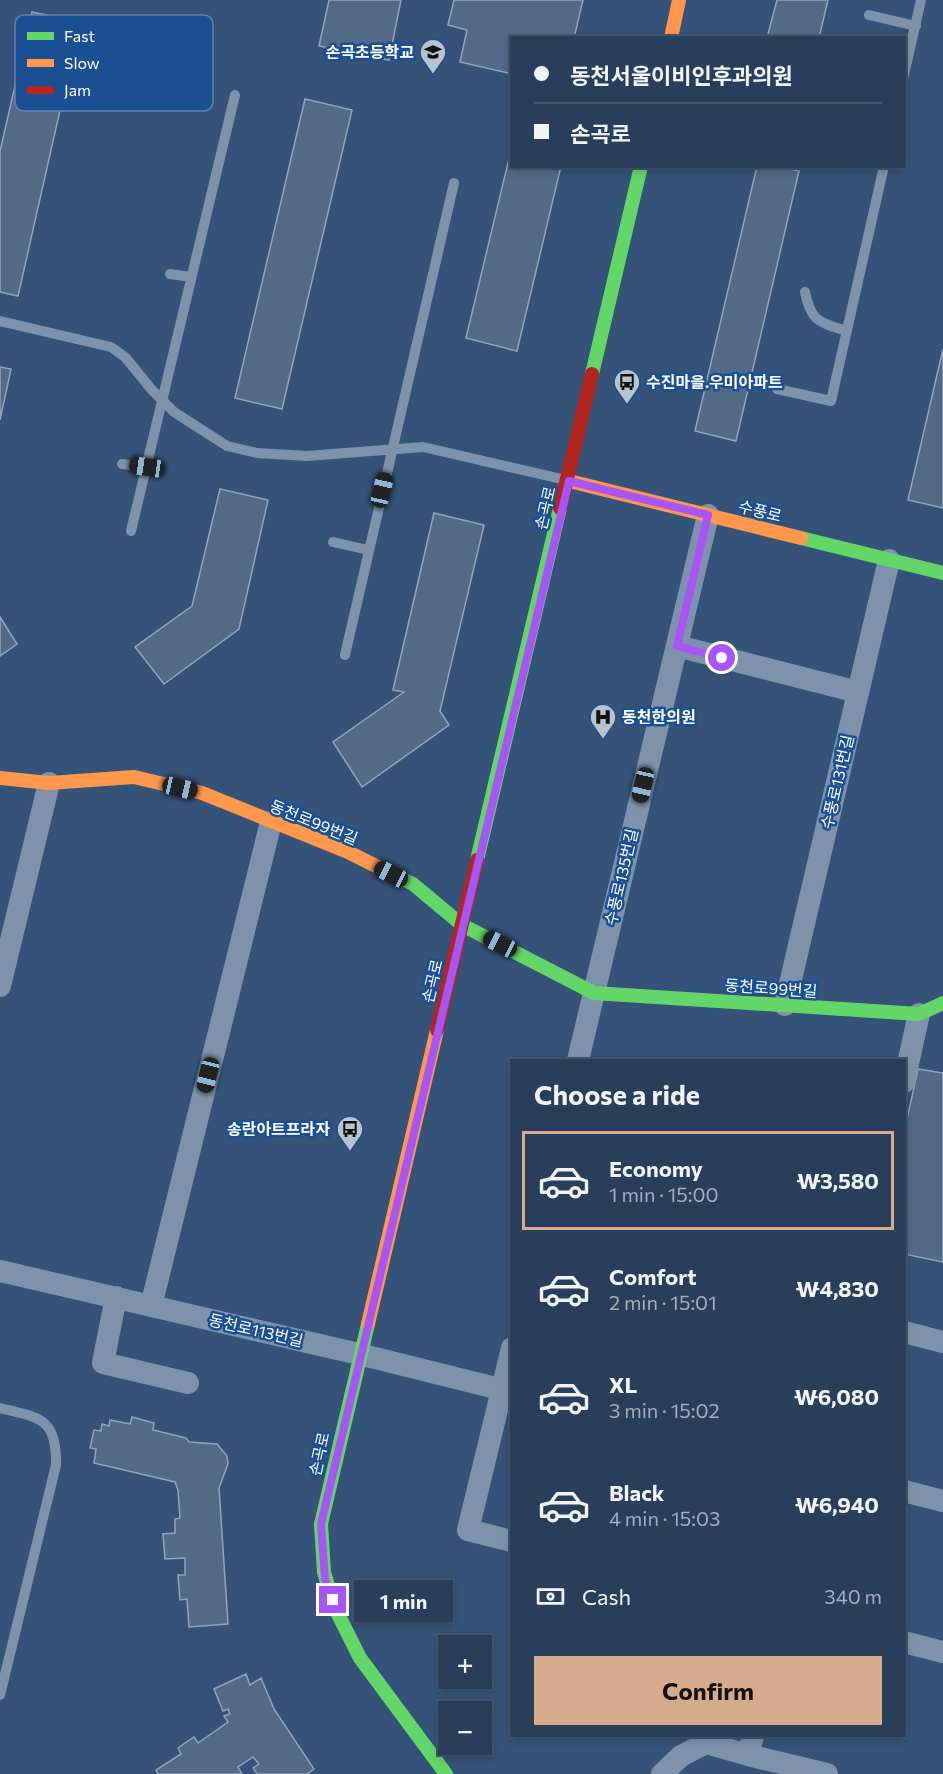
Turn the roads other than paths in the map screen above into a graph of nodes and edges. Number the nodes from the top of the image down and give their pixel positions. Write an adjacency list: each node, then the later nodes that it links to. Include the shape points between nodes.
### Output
1 (679, 0): 5 (street)
2 (921, 0): 4 (lane)
3 (869, 15): 4 (lane)
4 (916, 26): 6 (lane)
5 (671, 36)
6 (906, 67)
7 (235, 95): 12 (lane)
8 (641, 168): 21 (street, 손곡로)
9 (884, 168): 15 (lane)
10 (454, 183): 18 (lane)
11 (170, 274): 12 (lane)
12 (191, 277): 17 (lane)
13 (805, 292): 15 (lane, via 809,312 824,324)
14 (0, 321): 17 (lane, via 111,347 125,357)
15 (847, 331): 16 (lane, via 831,401)
16 (777, 389)
17 (162, 400): 18 (lane, via 227,446 257,453 307,456); 20 (lane)
18 (390, 450): 21 (lane, via 423,447); 25 (lane)
19 (122, 464): 20 (lane)
20 (147, 467): 23 (lane)
21 (569, 481): 22 (street, 수풍로); 34 (street, 손곡로)
22 (708, 515): 26 (street, 수풍로); 28 (street, 수풍로135번길)
23 (131, 531)
24 (333, 542): 25 (lane)
25 (368, 550): 29 (lane)
26 (889, 560): 27 (street, 수풍로); 30 (street, 수풍로131번길)
27 (943, 573)
28 (677, 646): 30 (street); 36 (street, 수풍로135번길)
29 (345, 655)
30 (858, 692): 38 (street, 수풍로131번길)
31 (0, 778): 32 (street, 동천로99번길)
32 (49, 783): 33 (street, 동천로99번길, via 134,777 202,793); 35 (street)
33 (271, 822): 34 (street, 동천로99번길, via 348,852 412,884); 44 (street)
34 (462, 925): 36 (street, 동천로99번길); 47 (street, 손곡로)
35 (0, 986)
36 (594, 993): 38 (street, 동천로99번길); 40 (street, 수풍로135번길)
37 (943, 1003): 39 (street, 동천로99번길)
38 (785, 1005): 39 (street, 동천로99번길)
39 (919, 1014): 41 (street)
40 (578, 1059)
41 (906, 1073)
42 (0, 1271): 43 (street, 동천로113번길)
43 (116, 1297): 44 (street, 동천로113번길); 49 (street, via 103,1363)
44 (151, 1305): 47 (street, 동천로113번길)
45 (906, 1333): 46 (street)
46 (943, 1342)
47 (359, 1354): 50 (street, 동천로113번길); 59 (street, 손곡로, via 321,1524 325,1579 357,1655)
48 (510, 1365): 50 (street)
49 (188, 1383)
50 (507, 1391): 54 (street, via 468,1530)
51 (0, 1408): 57 (lane, via 40,1418 48,1427 56,1465)
52 (906, 1492): 53 (street)
53 (943, 1501)
54 (510, 1540)
55 (906, 1643): 56 (street)
56 (943, 1652)
57 (0, 1695)
58 (751, 1745): 60 (street, via 706,1743 681,1756); 61 (street)
59 (446, 1774)
60 (662, 1774)
61 (826, 1774)

